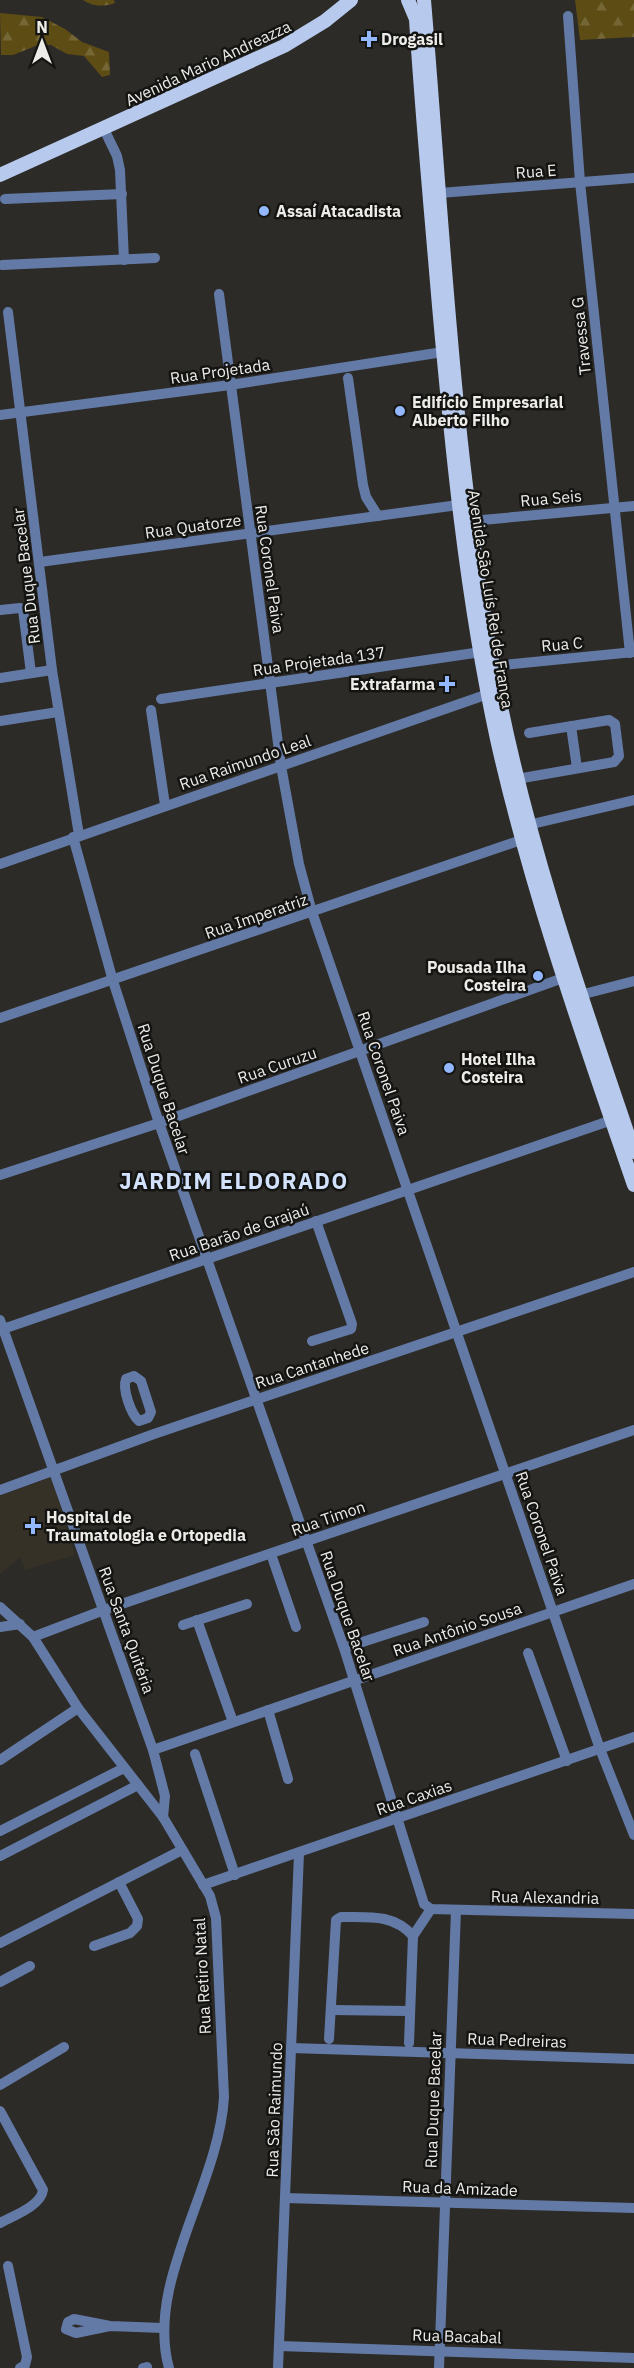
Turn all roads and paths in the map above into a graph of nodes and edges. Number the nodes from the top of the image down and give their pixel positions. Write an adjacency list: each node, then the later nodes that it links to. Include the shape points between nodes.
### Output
1 (341, 0): 6 (main road, Avenida Mario Andreazza, via 280,42)
2 (351, 0): 6 (main road, Avenida Mario Andreazza, via 284,46)
3 (408, 0): 18 (main road, Avenida São Luís Rei de França, via 416,19)
4 (424, 0): 10 (main road, Avenida São Luís Rei de França)
5 (568, 16): 9 (street, Travessa G)
6 (104, 129): 7 (main road, Avenida Mario Andreazza); 11 (street, via 117,156)
7 (0, 175)
8 (634, 178): 9 (street, Rua E)
9 (580, 183): 10 (street, Rua E); 25 (street, Travessa G)
10 (440, 193): 27 (main road, Avenida São Luís Rei de França)
11 (122, 194): 12 (street); 14 (street)
12 (5, 199)
13 (155, 258): 14 (street)
14 (124, 260): 15 (street)
15 (2, 265)
16 (219, 294): 20 (street, Rua Coronel Paiva)
17 (8, 312): 21 (street, Rua Duque Bacelar)
18 (443, 352): 20 (street, Rua Projetada); 23 (main road, Avenida São Luís Rei de França)
19 (348, 378): 26 (street, via 363,485)
20 (230, 385): 21 (street, Rua Projetada); 28 (street, Rua Coronel Paiva)
21 (21, 412): 22 (street, Rua Projetada); 29 (street, Rua Duque Bacelar)
22 (0, 415)
23 (458, 505): 26 (street, Rua Quatorze); 31 (main road, Avenida São Luís Rei de França)
24 (634, 506): 25 (street, Rua Seis)
25 (614, 508): 27 (street, Rua Seis); 32 (street, Travessa G)
26 (378, 516): 28 (street, Rua Quatorze)
27 (471, 521): 33 (main road, Avenida São Luís Rei de França)
28 (249, 533): 29 (street, Rua Quatorze); 37 (street, Rua Coronel Paiva)
29 (40, 562): 34 (street, Rua Duque Bacelar)
30 (0, 610): 35 (street, via 23,610)
31 (481, 652): 37 (street, Rua Projetada 137); 38 (main road, Avenida São Luís Rei de França)
32 (632, 652): 33 (street, Rua C)
33 (493, 666): 38 (main road, Avenida São Luís Rei de França)
34 (52, 670): 35 (street); 41 (street, Rua Duque Bacelar)
35 (31, 673): 36 (street)
36 (0, 678)
37 (271, 684): 39 (street, Rua Projetada 137); 45 (street, Rua Coronel Paiva)
38 (492, 689): 45 (street, Rua Raimundo Leal); 47 (main road, Avenida São Luís Rei de França); 52 (main road, Avenida São Luís Rei de França)
39 (161, 699)
40 (151, 710): 49 (street)
41 (58, 712): 42 (street); 51 (street, Rua Duque Bacelar)
42 (0, 721)
43 (571, 726): 44 (street); 46 (street); 46 (street, via 609,720 615,724 618,760)
44 (529, 733)
45 (281, 766): 49 (street, Rua Raimundo Leal); 54 (street, Rua Coronel Paiva)
46 (577, 768): 47 (street)
47 (518, 779): 50 (main road, Avenida São Luís Rei de França)
48 (634, 800): 50 (street)
49 (165, 805): 51 (street, Rua Raimundo Leal)
50 (528, 825): 58 (main road, Avenida São Luís Rei de França)
51 (76, 836): 53 (street, Rua Raimundo Leal); 56 (street, Rua Duque Bacelar)
52 (521, 840): 54 (street, Rua Imperatriz); 55 (main road, Avenida São Luís Rei de França)
53 (0, 864)
54 (312, 912): 56 (street, Rua Imperatriz); 60 (street, Rua Coronel Paiva)
55 (563, 978): 60 (street, Rua Curuzu); 61 (main road, Avenida São Luís Rei de França)
56 (113, 981): 59 (street, Rua Imperatriz); 62 (street, Rua Duque Bacelar)
57 (634, 981): 58 (street)
58 (580, 995): 61 (main road, Avenida São Luís Rei de França)
59 (0, 1018)
60 (361, 1051): 62 (street, Rua Curuzu); 66 (street, Rua Coronel Paiva)
61 (615, 1114): 63 (main road, Avenida São Luís Rei de França); 65 (main road, Avenida São Luís Rei de França); 66 (street, Rua Barão de Grajaú)
62 (159, 1122): 64 (street, Rua Curuzu); 68 (street, Rua Duque Bacelar)
63 (634, 1152)
64 (0, 1175)
65 (634, 1185)
66 (407, 1189): 67 (street, Rua Barão de Grajaú); 71 (street, Rua Coronel Paiva)
67 (316, 1221): 68 (street, Rua Barão de Grajaú); 72 (street, via 352,1324 351,1329)
68 (205, 1259): 70 (street, Rua Barão de Grajaú); 73 (street, Rua Duque Bacelar)
69 (634, 1272): 71 (street, Rua Cantanhede)
70 (1, 1326): 77 (street, Rua Santa Quitéria)
71 (456, 1334): 73 (street, Rua Cantanhede); 78 (street, Rua Coronel Paiva)
72 (312, 1341)
73 (255, 1400): 76 (street, Rua Cantanhede); 80 (street, Rua Duque Bacelar)
74 (148, 1418): 76 (street)
75 (634, 1430): 78 (street, Rua Timon)
76 (154, 1434): 77 (street, Rua Cantanhede)
77 (53, 1471): 79 (street, Rua Cantanhede); 85 (street, Rua Santa Quitéria)
78 (506, 1473): 80 (street, Rua Timon); 86 (street, Rua Coronel Paiva)
79 (0, 1490)
80 (306, 1541): 81 (street, Rua Timon); 94 (street, Rua Duque Bacelar)
81 (271, 1554): 85 (street, Rua Timon); 92 (street)
82 (634, 1584): 86 (street, Rua Antônio Sousa)
83 (247, 1604): 87 (street)
84 (0, 1607): 89 (street, Rua Retiro Natal)
85 (104, 1610): 93 (street, Rua Timon); 102 (street, Rua Santa Quitéria)
86 (553, 1612): 96 (street, Rua Antônio Sousa); 101 (street, Rua Coronel Paiva)
87 (197, 1620): 90 (street); 99 (street)
88 (424, 1622): 94 (street)
89 (20, 1624): 91 (street); 93 (street, Rua Retiro Natal)
90 (183, 1625)
91 (0, 1627)
92 (296, 1627)
93 (33, 1637): 97 (street, Rua Retiro Natal)
94 (344, 1648): 96 (street, Rua Duque Bacelar)
95 (528, 1653): 105 (street)
96 (355, 1680): 98 (street, Rua Antônio Sousa); 110 (street, Rua Duque Bacelar)
97 (78, 1708): 104 (street); 106 (street, Rua Retiro Natal)
98 (268, 1710): 99 (street, Rua Antônio Sousa); 107 (street)
99 (233, 1722): 102 (street, Rua Antônio Sousa)
100 (634, 1737): 101 (street, Rua Caxias)
101 (600, 1749): 105 (street, Rua Caxias); 112 (street, Rua Coronel Paiva)
102 (153, 1750): 109 (street, Rua Santa Quitéria, via 165,1796)
103 (195, 1754): 116 (street)
104 (0, 1760)
105 (567, 1761): 110 (street, Rua Caxias)
106 (124, 1768): 108 (street, Rua Retiro Natal); 111 (street)
107 (288, 1779)
108 (138, 1785): 109 (street, Rua Retiro Natal); 115 (street)
109 (163, 1817): 113 (street, Rua Retiro Natal)
110 (398, 1819): 114 (street, Rua Caxias); 119 (street, Rua Duque Bacelar, via 424,1904)
111 (0, 1831)
112 (634, 1834)
113 (182, 1850): 117 (street); 118 (street, Rua Retiro Natal)
114 (299, 1853): 116 (street, Rua Caxias); 132 (street, Rua São Raimundo)
115 (0, 1856)
116 (235, 1875): 118 (street, Rua Caxias)
117 (119, 1882): 123 (street); 124 (street, via 138,1919 137,1926 130,1933)
118 (203, 1885): 143 (street, Rua Retiro Natal, via 216,1918 223,2119 215,2155 172,2278)
119 (431, 1909): 120 (street); 122 (street)
120 (456, 1910): 121 (street, Rua Alexandria); 133 (street, Rua Duque Bacelar)
121 (634, 1914)
122 (413, 1936): 127 (street, via 401,1923 391,1920 336,1920); 128 (street)
123 (0, 1943)
124 (94, 1946)
125 (30, 1966): 126 (street)
126 (0, 1982)
127 (331, 2010): 128 (street); 129 (street)
128 (409, 2011): 130 (street)
129 (329, 2039)
130 (409, 2043)
131 (64, 2047): 135 (street)
132 (291, 2048): 133 (street, Rua Pedreiras); 137 (street, Rua São Raimundo)
133 (449, 2054): 134 (street, Rua Pedreiras); 138 (street, Rua Duque Bacelar)
134 (634, 2059)
135 (0, 2085)
136 (0, 2111): 140 (street, via 43,2190 36,2203)
137 (285, 2198): 138 (street, Rua da Amizade); 144 (street, Rua São Raimundo)
138 (445, 2203): 139 (street, Rua da Amizade); 145 (street, Rua Duque Bacelar)
139 (634, 2208)
140 (0, 2223)
141 (8, 2266): 147 (street, via 27,2357)
142 (110, 2326): 143 (street)
143 (163, 2328): 148 (street, Rua Retiro Natal)
144 (279, 2346): 145 (street, Rua Bacabal); 149 (street, Rua São Raimundo)
145 (439, 2351): 146 (street, Rua Bacabal); 150 (street, Rua Duque Bacelar)
146 (634, 2358)
147 (20, 2368)
148 (169, 2368)
149 (278, 2368)
150 (439, 2368)

